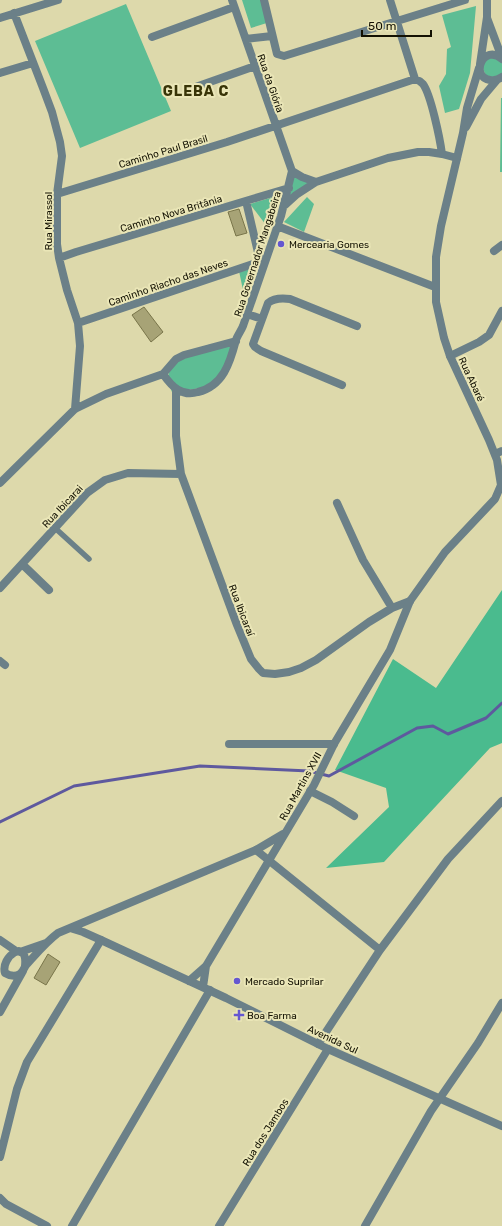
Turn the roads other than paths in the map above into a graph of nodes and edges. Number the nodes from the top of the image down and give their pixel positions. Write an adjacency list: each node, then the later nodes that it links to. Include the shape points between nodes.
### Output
1 (58, 0): 7 (street)
2 (264, 0): 11 (street)
3 (390, 0): 10 (street)
4 (465, 0): 10 (street)
5 (487, 0): 8 (street, Rua Abaré)
6 (233, 3): 12 (street); 13 (street, Rua da Glória)
7 (14, 13): 9 (street); 15 (street, Rua Mirassol)
8 (487, 17): 14 (street, Rua Abaré); 17 (street, Rua Abaré)
9 (0, 18)
10 (397, 22): 11 (street, via 284,56 278,54); 19 (street)
11 (272, 36): 13 (street)
12 (152, 37)
13 (246, 40): 16 (street, Rua da Glória)
14 (502, 59): 17 (street, via 489,55)
15 (33, 62): 18 (street); 29 (street, Rua Mirassol, via 52,112 60,142 62,156)
16 (255, 66): 21 (street); 22 (street, Rua da Glória)
17 (480, 66): 20 (street, via 485,78 492,81); 23 (street, Rua Abaré, via 467,108)
18 (0, 73)
19 (415, 79): 22 (street, Caminho Paul Brasil); 24 (street, via 422,83 428,94)
20 (500, 79): 23 (street, Rua Abaré, via 481,100)
21 (187, 90)
22 (275, 126): 26 (street, Rua da Glória); 29 (street, Caminho Paul Brasil)
23 (463, 133): 25 (street, Rua Abaré)
24 (442, 154): 25 (street); 27 (street, via 418,152 388,158)
25 (457, 158): 37 (street, Rua Abaré, via 441,226 436,256)
26 (292, 171): 27 (street); 28 (street, Rua Governador Mangabeira)
27 (316, 182): 31 (street)
28 (289, 188): 30 (street, Caminho Nova Britânia); 31 (street, Rua Governador Mangabeira)
29 (57, 194): 35 (street, Rua Mirassol)
30 (246, 200): 35 (street, Caminho Nova Britânia); 36 (street)
31 (284, 206): 32 (street, Rua Governador Mangabeira)
32 (278, 226): 36 (street, Rua Governador Mangabeira); 37 (street)
33 (502, 245): 34 (street)
34 (494, 251)
35 (59, 258): 41 (street, Rua Mirassol)
36 (263, 260): 39 (street, Rua Governador Mangabeira); 41 (street, Caminho Riacho das Neves)
37 (435, 287): 44 (street, Rua Abaré, via 440,326)
38 (502, 311): 44 (street, via 489,335)
39 (247, 314): 40 (street); 43 (street, Rua Governador Mangabeira)
40 (262, 319): 42 (street, via 270,301 283,298); 46 (street, via 252,344 255,347)
41 (78, 322): 48 (street, Rua Mirassol, via 80,346)
42 (358, 326)
43 (236, 341): 45 (street, via 178,357); 47 (street, Rua Governador Mangabeira, via 229,365 219,381 195,393)
44 (450, 356): 49 (street, Rua Abaré)
45 (163, 374): 47 (street); 48 (street, via 106,394)
46 (342, 385)
47 (176, 390): 50 (street, Rua Ibicaraí, via 176,436)
48 (75, 409): 51 (street)
49 (498, 453): 52 (street, Rua Abaré)
50 (181, 474): 54 (street, Rua Ibicarai, via 128,473 105,480 87,493); 60 (street, Rua Ibicaraí, via 246,649 263,673 282,674 301,668)
51 (0, 483)
52 (501, 485): 59 (street, Rua Abaré, via 495,498 440,558)
53 (337, 503): 60 (street, via 364,560)
54 (55, 528): 55 (lane); 56 (street, Rua Ibicarai)
55 (89, 559)
56 (22, 564): 57 (street, Rua Ibicarai); 58 (street)
57 (0, 588)
58 (49, 590)
59 (410, 601): 60 (street, Rua Ibicaraí); 62 (street, Rua Martins XVII, via 390,650)
60 (392, 608)
61 (229, 744): 62 (street)
62 (334, 744): 63 (street, Rua Martins XVII)
63 (312, 788): 65 (street); 66 (street, Rua Martins XVII)
64 (502, 801): 73 (street, via 448,859)
65 (354, 816)
66 (284, 834): 67 (street, Rua Martins XVII); 68 (street)
67 (256, 850): 68 (street); 69 (street, Rua Martins XVII)
68 (268, 860): 73 (street); 76 (street)
69 (70, 928): 71 (street, Avenida Sul); 72 (street, Rua Martins XVII)
70 (0, 940): 74 (street)
71 (100, 940): 79 (street, Avenida Sul); 87 (street, via 27,1062 17,1089)
72 (46, 942): 74 (street, Rua Martins XVII); 77 (street, Rua Martins XVII)
73 (380, 950): 83 (street)
74 (18, 952): 75 (street, via 12,951 4,955); 77 (street, via 25,958)
75 (1, 964): 77 (street, via 6,974 10,975 18,975); 78 (street)
76 (206, 966): 79 (street); 80 (street)
77 (25, 968): 82 (street, Rua Martins XVII)
78 (0, 977)
79 (189, 981): 80 (street, Avenida Sul)
80 (206, 989): 83 (street, Avenida Sul); 90 (street)
81 (502, 1003): 85 (street, via 478,1043)
82 (0, 1012)
83 (318, 1044): 84 (street, Avenida Sul)
84 (328, 1049): 85 (street, Avenida Sul); 91 (street, Rua dos Jambos)
85 (439, 1098): 86 (street, Avenida Sul); 92 (street)
86 (502, 1126)
87 (0, 1157)
88 (0, 1198): 89 (street, via 6,1204)
89 (47, 1226)
90 (72, 1226)
91 (219, 1226)
92 (365, 1226)

